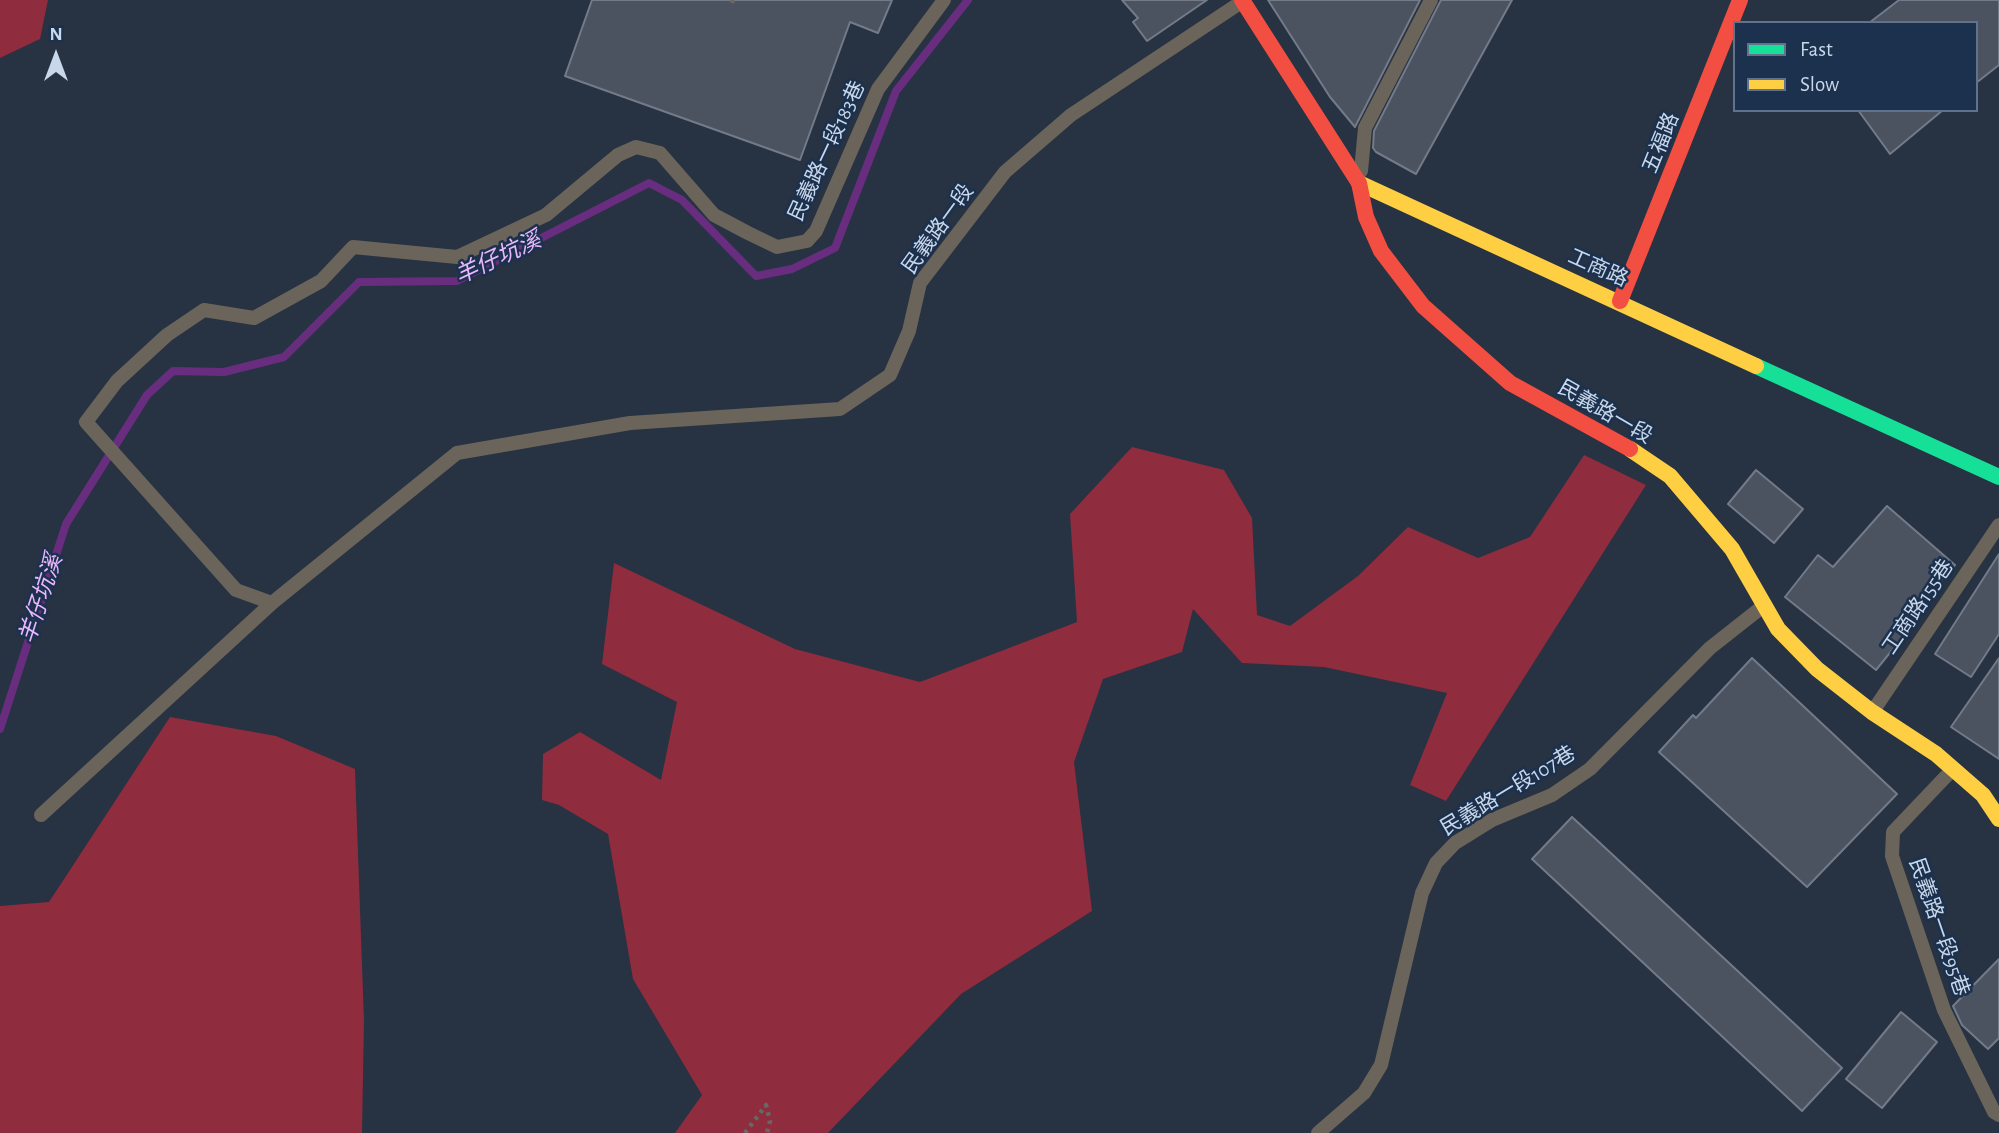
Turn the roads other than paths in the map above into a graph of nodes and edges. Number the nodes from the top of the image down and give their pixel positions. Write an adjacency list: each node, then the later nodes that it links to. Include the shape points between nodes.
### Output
1 (944, 0): 9 (lane, 民義路一段183巷, via 878,89 816,231 807,241 777,247 714,215 660,153 636,147 618,155 546,215 457,257 353,247 321,281 254,318 204,310 167,335 117,381 86,422 236,590)
2 (1243, 0): 5 (main road, 民義路一段); 9 (lane, 民義路一段, via 1071,116 1005,172 920,283 909,331 890,375 840,408 631,423 457,453)
3 (1431, 0): 5 (lane, via 1365,128)
4 (1740, 0): 6 (main road, 五福路)
5 (1359, 183): 6 (main road, 工商路); 10 (main road, 民義路一段, via 1366,217 1381,251 1423,306 1510,383 1618,440 1670,477 1731,549)
6 (1620, 301): 7 (main road, 工商路)
7 (1999, 477)
8 (1999, 525): 11 (lane, 工商路155巷)
9 (272, 603): 13 (lane, 民義路一段)
10 (1763, 606): 11 (main road, 民義路一段, via 1778,629 1817,669); 16 (lane, 民義路一段107巷, via 1710,648 1590,769 1552,795 1492,820 1455,843 1436,863 1422,893 1381,1065 1364,1093)
11 (1872, 712): 12 (main road, 民義路一段)
12 (1953, 769): 14 (main road, 民義路一段, via 1983,795); 15 (lane, 民義路一段95巷, via 1893,832 1892,856 1944,1010)
13 (41, 815)
14 (1999, 819)
15 (1997, 1111)
16 (1318, 1133)

